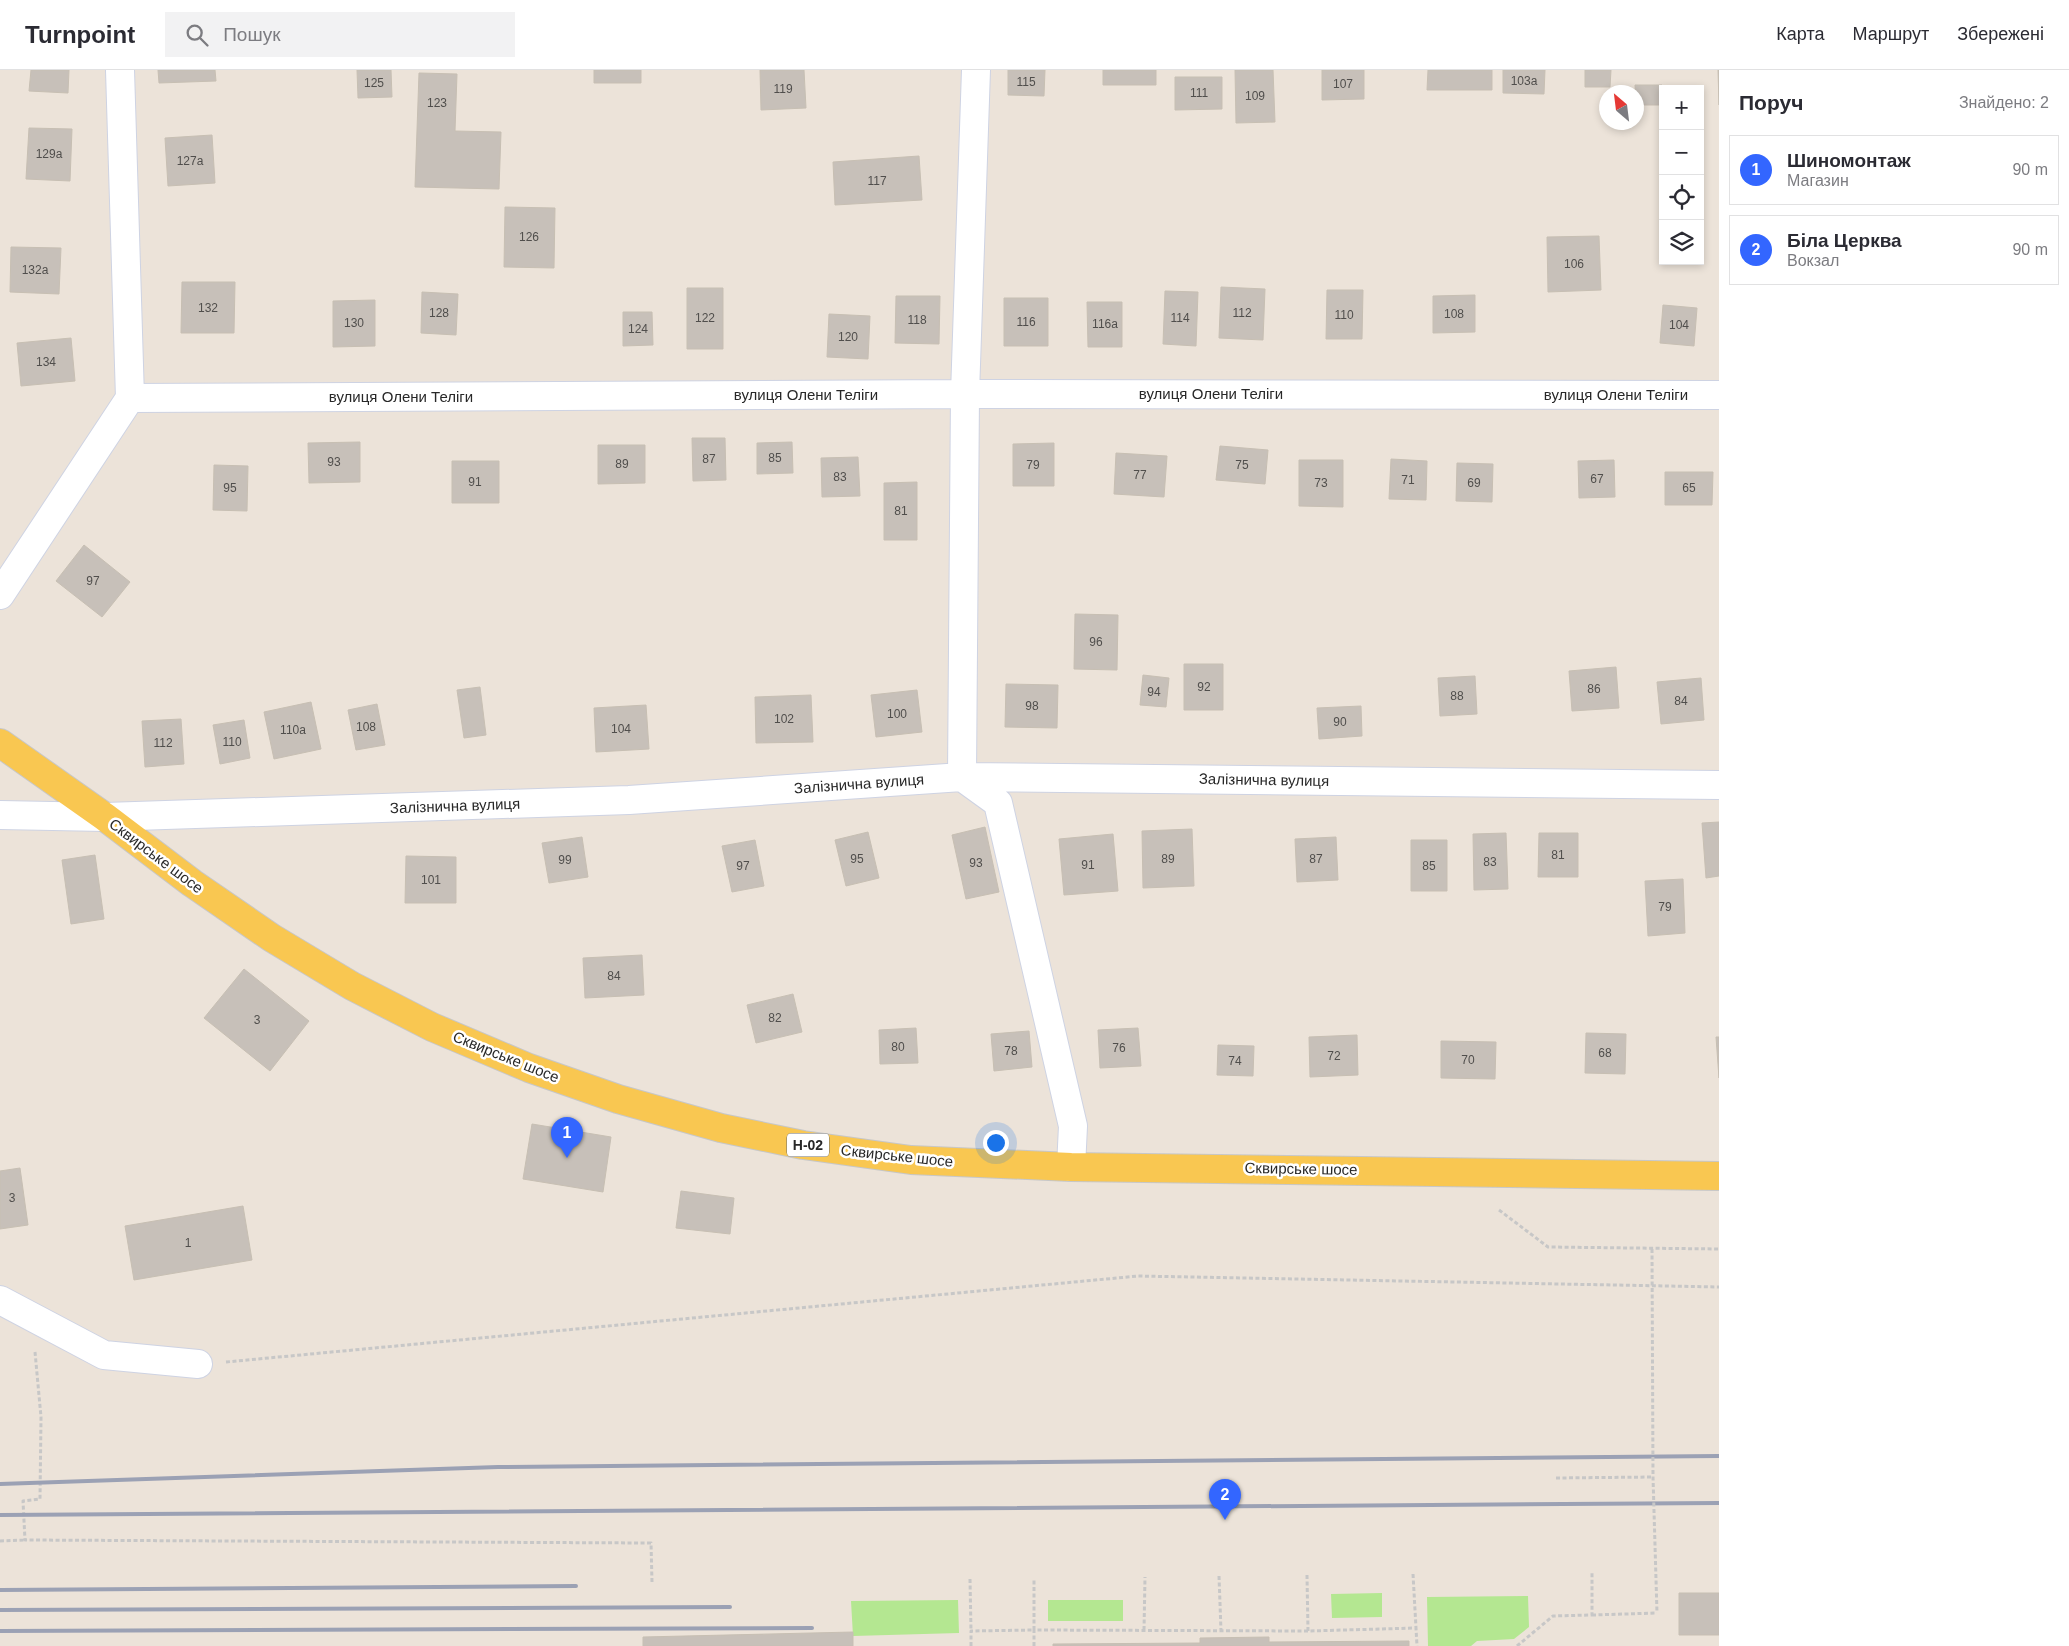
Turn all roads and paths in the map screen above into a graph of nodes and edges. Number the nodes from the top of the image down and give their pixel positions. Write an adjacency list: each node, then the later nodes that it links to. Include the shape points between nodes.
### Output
1 (120, 70): 5 (street)
2 (976, 70): 3 (street)
3 (965, 394): 4 (street, вулиця Олени Теліги); 5 (street, вулиця Олени Теліги); 8 (street)
4 (1719, 395)
5 (130, 398): 6 (street)
6 (0, 596)
7 (0, 743): 11 (main road, Сквирське шосе / Н-02)
8 (962, 777): 9 (street, Залізнична вулиця); 11 (street, Залізнична вулиця, via 629,800); 12 (street, via 998,804 1073,1126)
9 (1719, 785)
10 (0, 815): 11 (street, Залізнична вулиця)
11 (105, 817): 12 (main road, Сквирське шосе / Н-02, via 272,938 352,986 432,1027 529,1068 618,1099 721,1128 803,1144 912,1160)
12 (1071, 1167): 13 (main road, Сквирське шосе / Н-02)
13 (1719, 1176)
14 (1499, 1210): 15 (path, via 1548,1247)
15 (1652, 1249): 16 (path); 21 (path, bridge)
16 (1719, 1249)
17 (1719, 1287): 20 (path, via 1138,1276)
18 (0, 1300): 19 (street)
19 (32, 1317): 20 (street, via 104,1355); 23 (path, via 41,1417 40,1499 23,1501)
20 (198, 1364)
21 (1653, 1477): 22 (path); 33 (path, bridge, via 1657,1613)
22 (1556, 1478)
23 (25, 1540): 24 (path); 32 (path, via 651,1543)
24 (0, 1541)
25 (1592, 1572): 33 (path)
26 (1413, 1574): 34 (path)
27 (1306, 1575): 40 (path)
28 (1219, 1576): 38 (path)
29 (1145, 1577): 36 (path)
30 (1034, 1578): 35 (path)
31 (970, 1579): 37 (path)
32 (652, 1582)
33 (1592, 1615): 45 (path, via 1553,1616)
34 (1416, 1628): 40 (path); 44 (path)
35 (1034, 1630): 36 (path); 37 (path); 43 (path)
36 (1144, 1630): 38 (path)
37 (971, 1631): 42 (path)
38 (1221, 1631): 39 (path)
39 (1237, 1631): 40 (path); 41 (path)
40 (1308, 1631)
41 (1236, 1638)
42 (971, 1646)
43 (1034, 1646)
44 (1418, 1646)
45 (1517, 1646)

